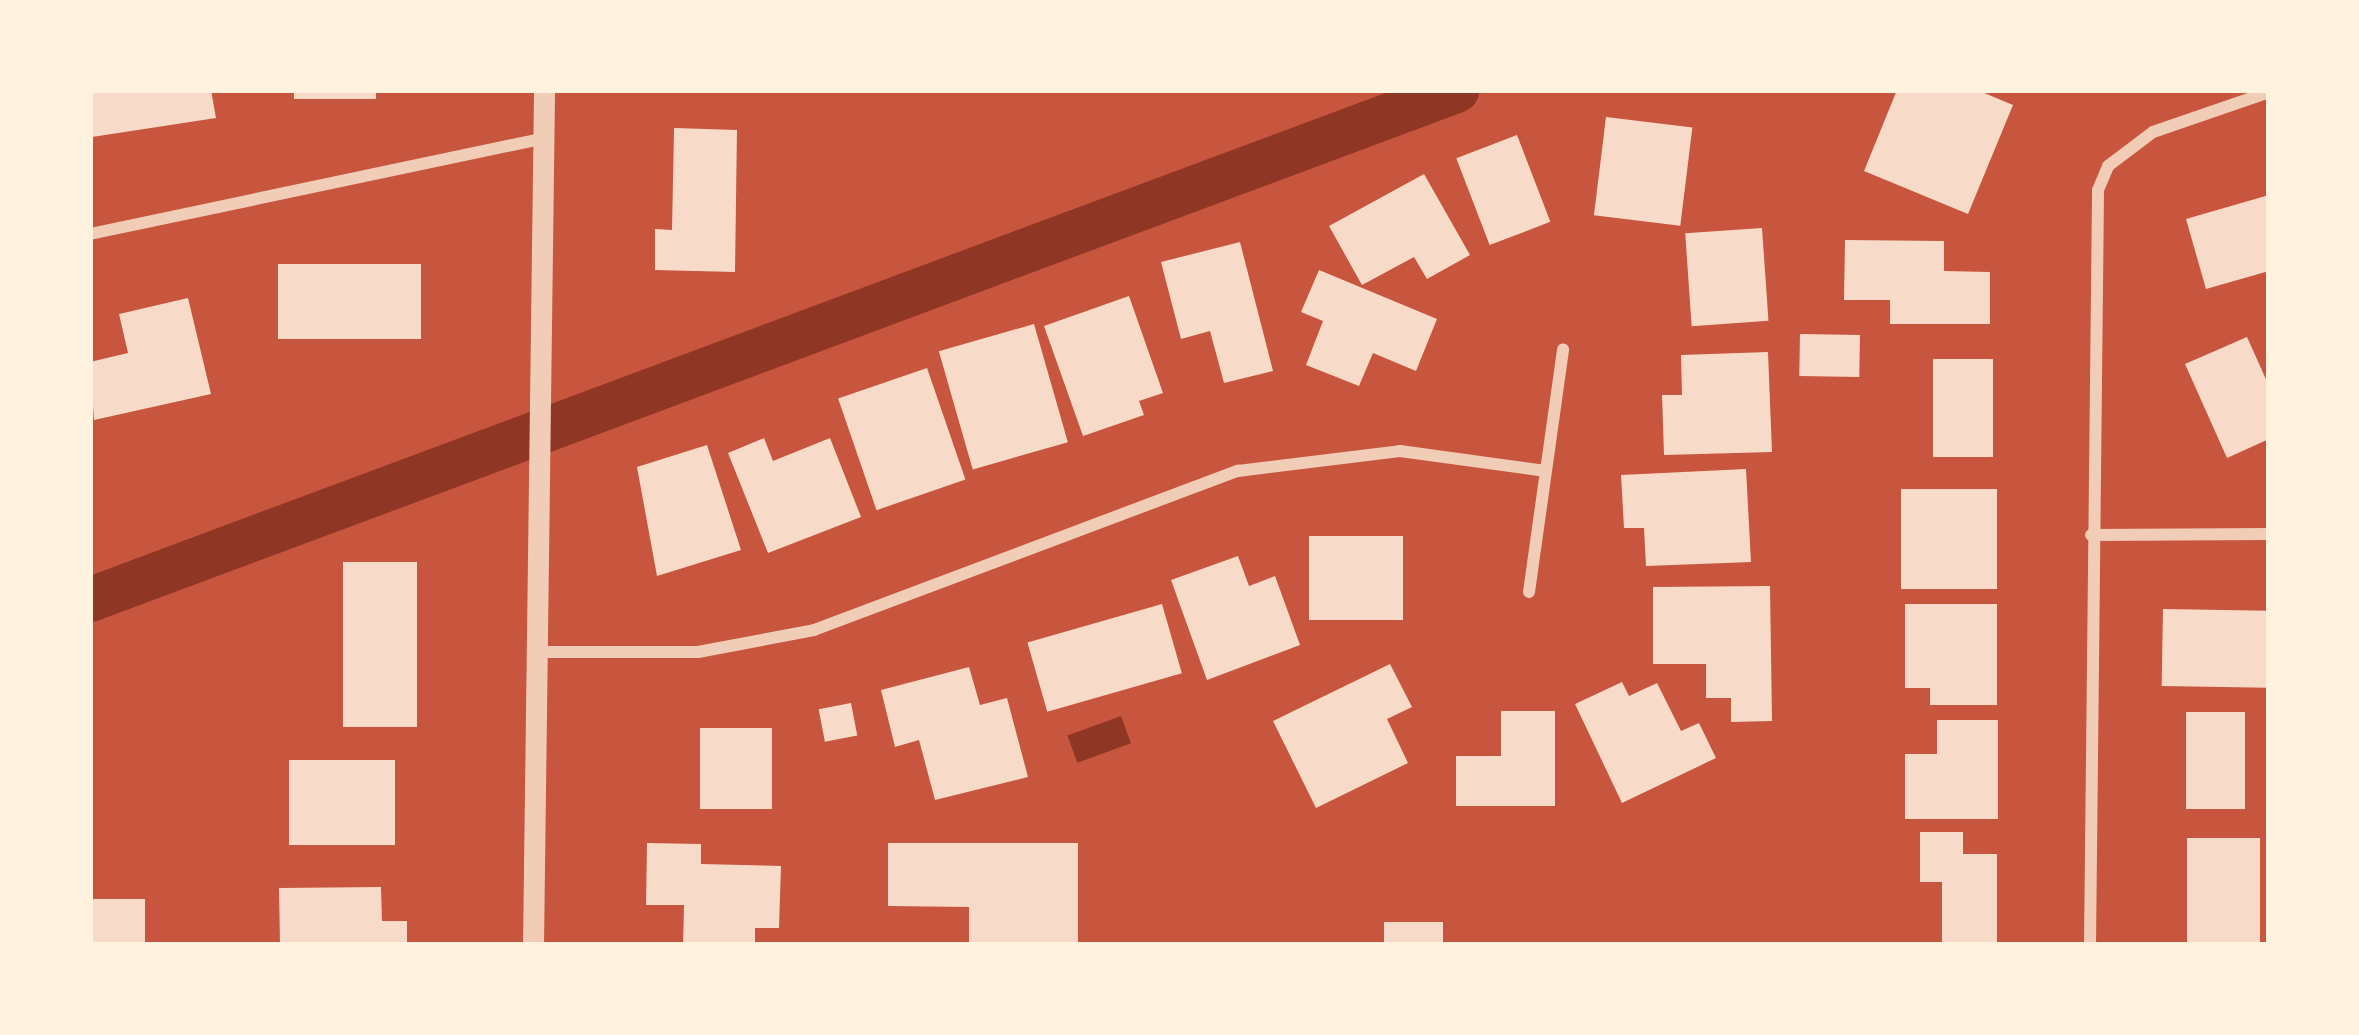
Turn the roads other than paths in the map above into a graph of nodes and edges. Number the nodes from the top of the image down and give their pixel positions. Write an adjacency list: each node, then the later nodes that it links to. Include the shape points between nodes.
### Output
1 (544, 90): 3 (street)
2 (2269, 92): 8 (street, via 2153,132 2108,166 2092,218)
3 (544, 138): 4 (street); 10 (street)
4 (90, 234)
5 (1563, 349): 6 (street)
6 (1546, 470): 9 (street); 10 (street, via 1400,451 1238,470 814,630 698,652)
7 (2269, 534): 8 (street)
8 (2091, 535): 12 (street)
9 (1529, 592)
10 (534, 652): 11 (street)
11 (533, 945)
12 (2090, 945)

